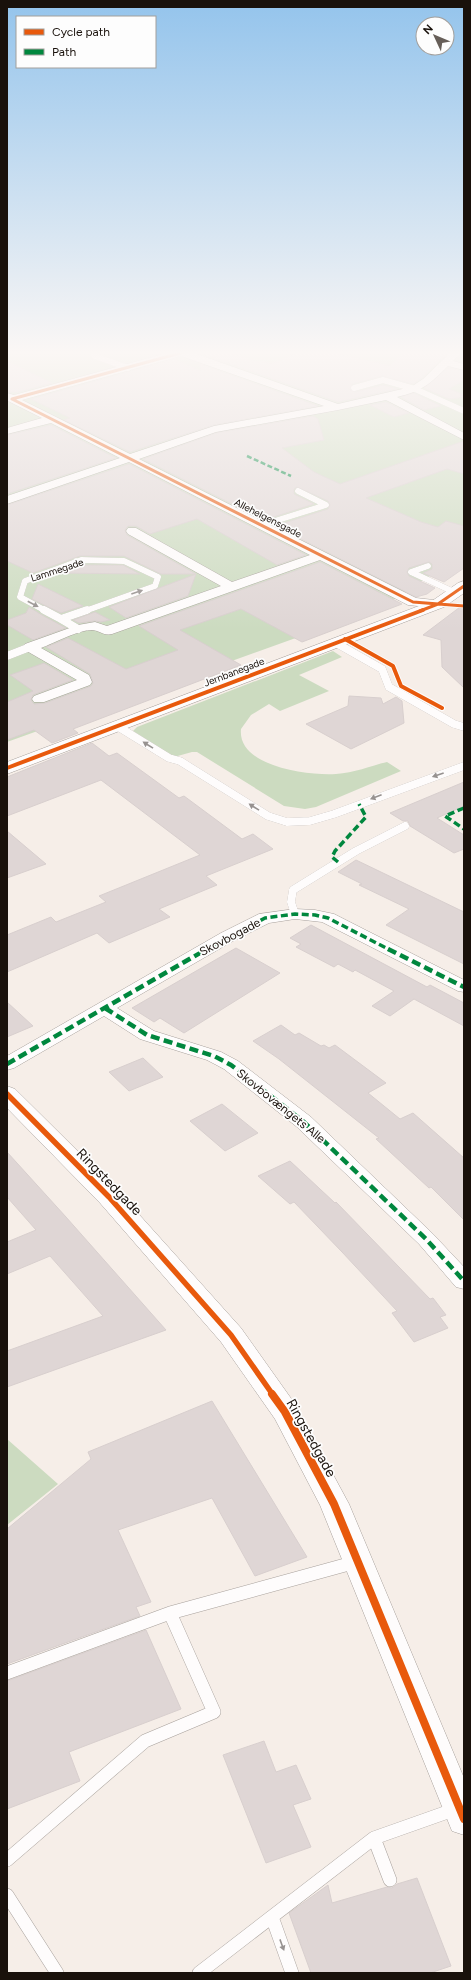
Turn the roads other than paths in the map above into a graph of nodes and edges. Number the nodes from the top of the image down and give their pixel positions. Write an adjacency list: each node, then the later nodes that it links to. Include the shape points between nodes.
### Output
1 (101, 444): 3 (street, Allehelgensgade)
2 (168, 444): 3 (street)
3 (128, 458): 5 (street); 6 (street, Allehelgensgade)
4 (298, 491): 6 (lane, via 326,505)
5 (7, 500)
6 (262, 525): 8 (street, Allehelgensgade)
7 (132, 531): 10 (street)
8 (322, 555): 10 (street); 12 (street, Allehelgensgade, via 413,602)
9 (428, 566): 11 (lane, via 411,572)
10 (231, 587): 15 (street, via 107,631 95,626)
11 (459, 589): 12 (street, Jernbanegade)
12 (438, 604): 13 (street); 16 (street, Jernbanegade)
13 (464, 606)
14 (61, 619): 14 (lane, Lammegade, one-way to 14, via 155,586 158,577 124,561 81,560 25,581 20,597); 15 (lane, Lammegade)
15 (78, 629): 17 (street)
16 (336, 643): 20 (street, Jernbanegade); 21 (lane, via 382,669 389,687 454,724)
17 (30, 647): 18 (lane); 19 (street, via 84,678 85,682)
18 (7, 656)
19 (39, 699)
20 (117, 726): 22 (lane, one-way to 20, via 334,814 310,821 288,822 268,816 180,761 169,758); 23 (street, Jernbanegade)
21 (464, 727)
22 (464, 766)
23 (7, 768)
24 (405, 826): 25 (lane, via 293,890 291,902)
25 (295, 914): 26 (street, Skovbogade, via 328,918); 27 (street, Skovbogade, via 265,918 244,928)
26 (464, 988)
27 (105, 1008): 28 (street, Skovbogade); 30 (street, Skovbovængets Alle, via 147,1035 214,1056 231,1065 304,1122 420,1233)
28 (7, 1064)
29 (7, 1094): 31 (street, Ringstedgade, via 108,1197 234,1338 285,1412 334,1504)
30 (464, 1281)
31 (358, 1562): 32 (lane); 34 (street, Ringstedgade)
32 (170, 1613): 33 (lane); 36 (lane, via 214,1712 145,1741)
33 (7, 1673)
34 (462, 1813): 35 (lane)
35 (374, 1838): 37 (lane); 39 (lane)
36 (7, 1860)
37 (390, 1880)
38 (7, 1895): 40 (lane)
39 (272, 1917): 41 (lane); 42 (lane, one-way to 42)
40 (57, 1973)
41 (199, 1973)
42 (292, 1973)

